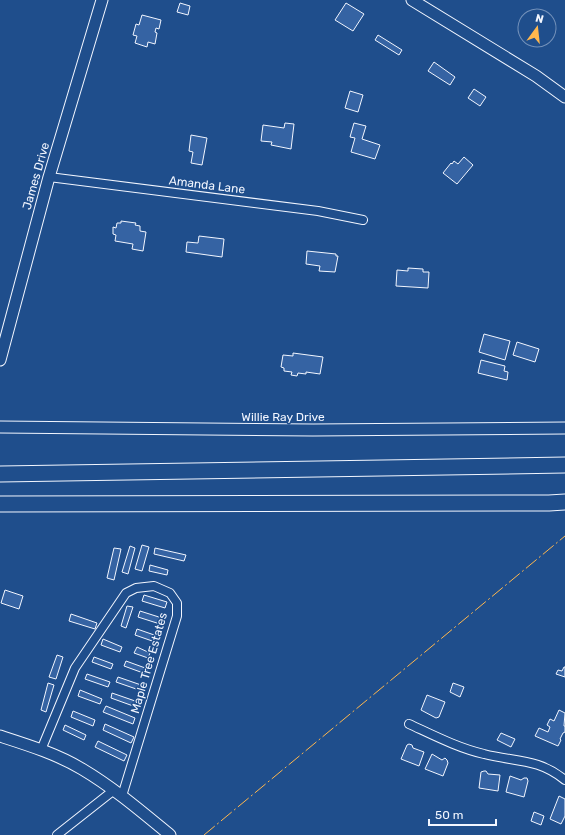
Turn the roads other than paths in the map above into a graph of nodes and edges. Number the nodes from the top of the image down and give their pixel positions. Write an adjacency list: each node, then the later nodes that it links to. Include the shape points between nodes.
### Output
1 (102, 0): 4 (street, James Drive)
2 (412, 0): 3 (street, via 536,76)
3 (565, 97)
4 (48, 177): 5 (street, Amanda Lane, via 318,211); 6 (street, James Drive)
5 (363, 220)
6 (0, 360)
7 (0, 427): 8 (street, Willie Ray Drive, via 313,430)
8 (565, 428)
9 (565, 464): 10 (highway)
10 (0, 474)
11 (565, 502): 12 (highway)
12 (0, 504)
13 (409, 724): 16 (street, via 458,746 484,754 529,761)
14 (0, 736): 15 (street)
15 (41, 750): 17 (street, via 81,768); 17 (street, Maple Tree Estates, via 75,668 126,593 136,588 154,586 170,593 177,602 177,616)
16 (565, 780)
17 (118, 793): 18 (street); 19 (street)
18 (57, 835)
19 (170, 835)

